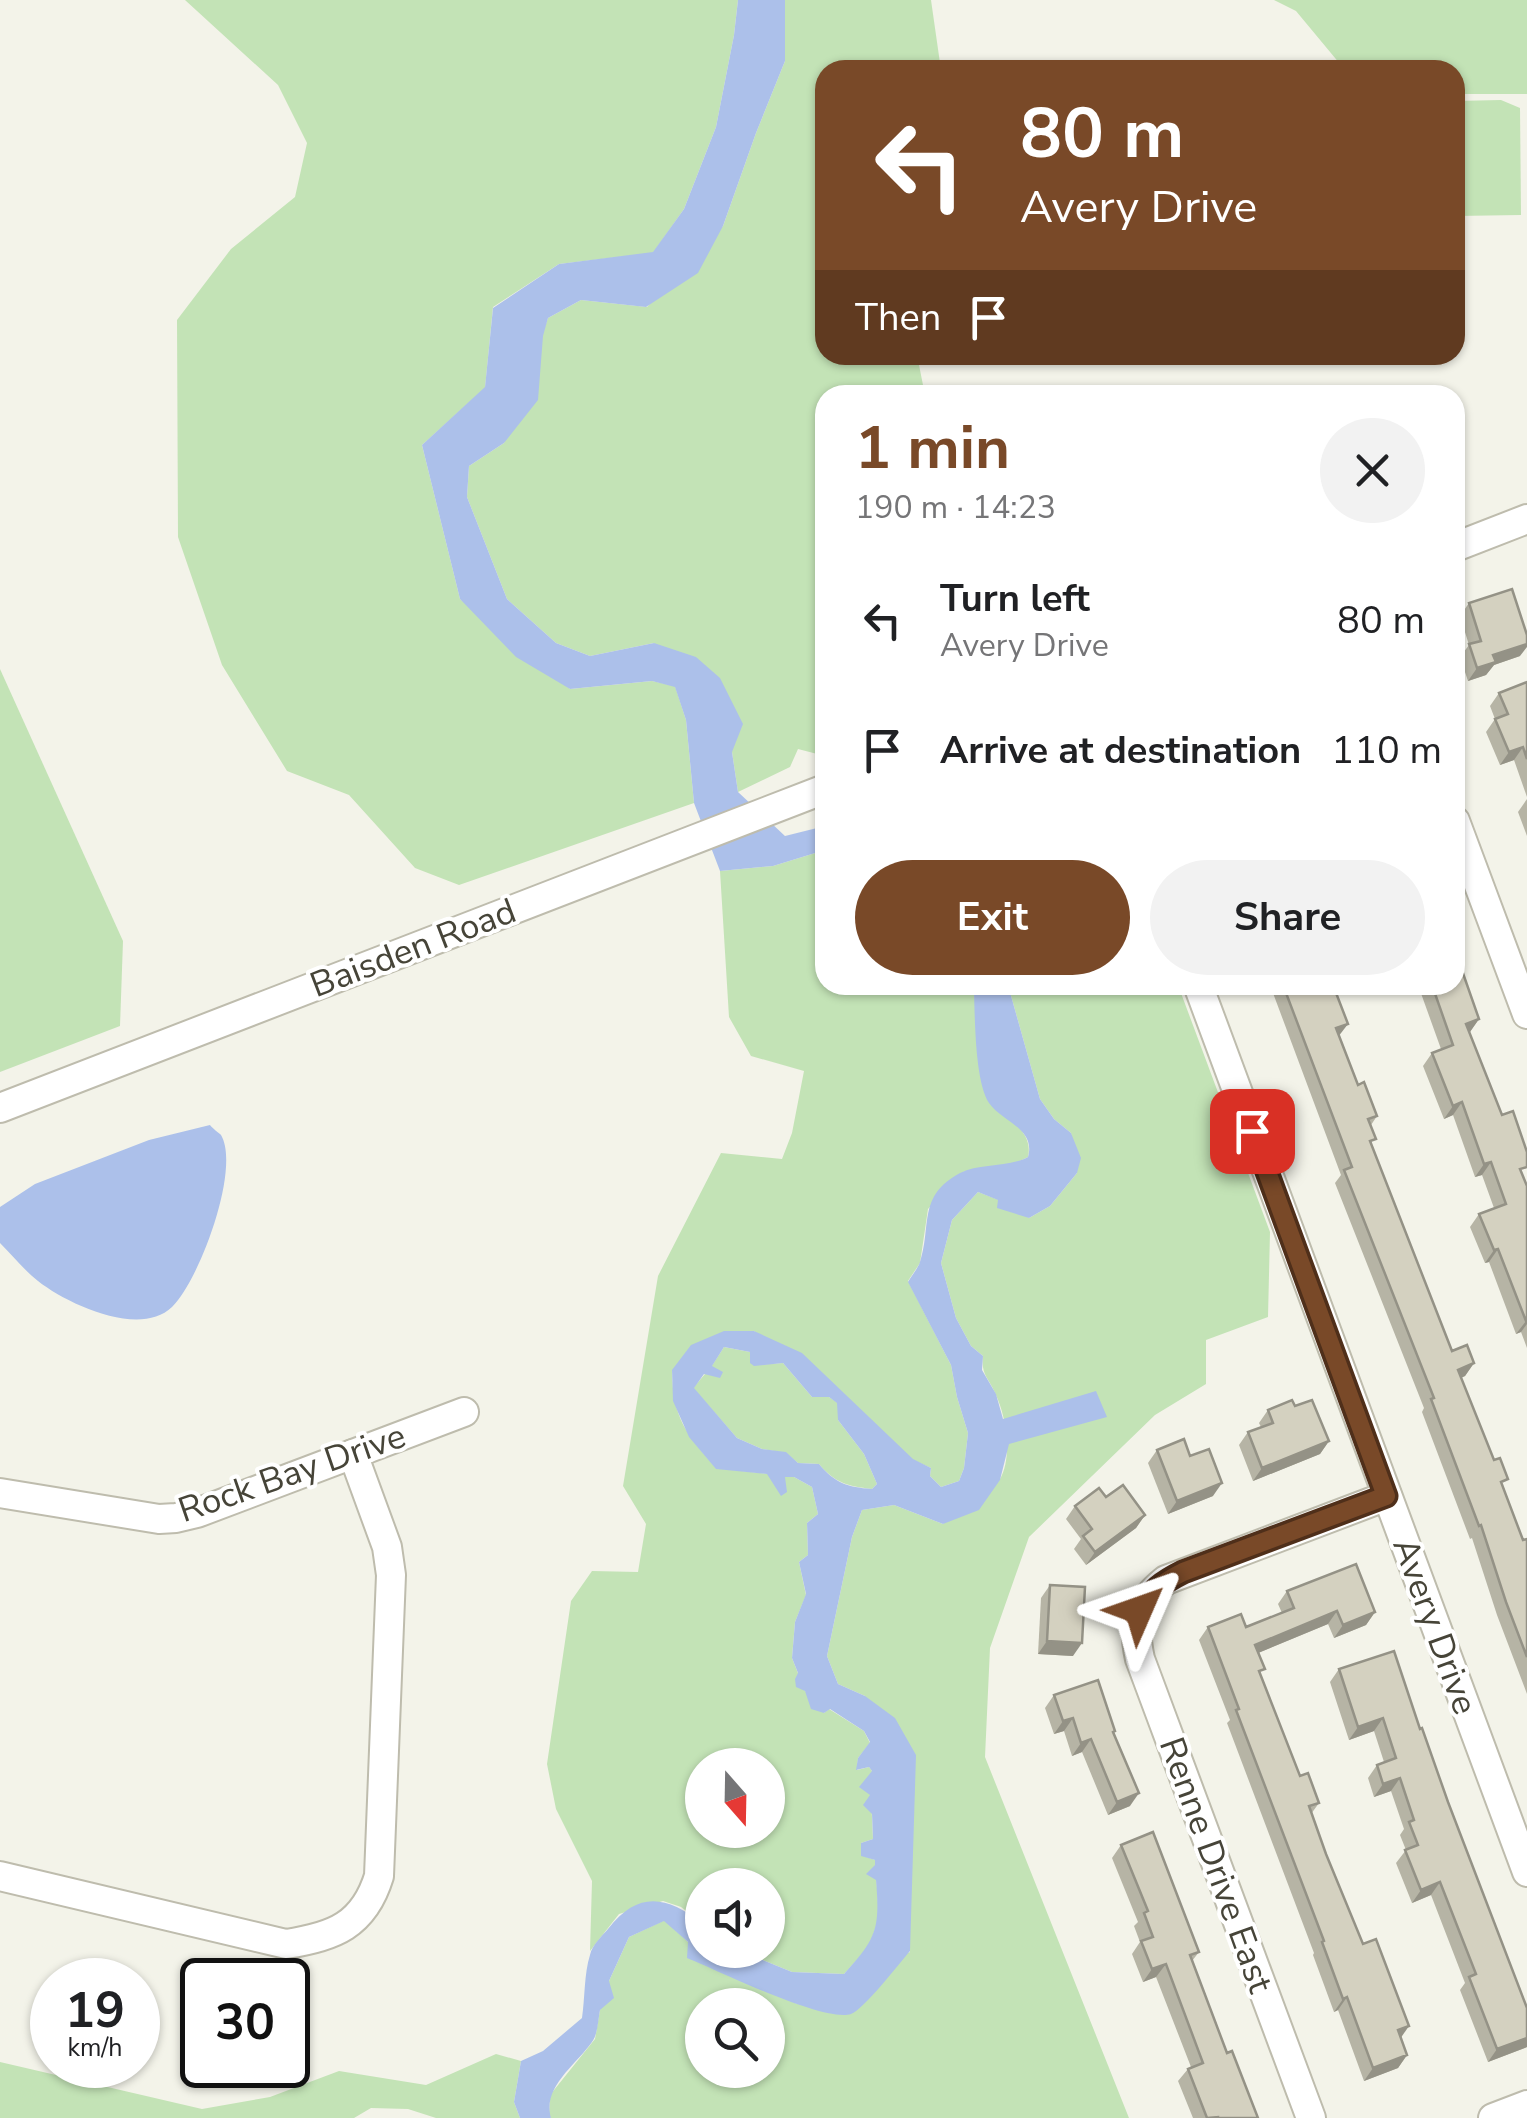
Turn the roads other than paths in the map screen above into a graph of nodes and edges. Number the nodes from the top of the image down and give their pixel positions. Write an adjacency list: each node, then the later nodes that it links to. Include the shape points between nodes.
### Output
1 (1527, 518): 2 (street)
2 (1465, 543)
3 (815, 793): 7 (street, Baisden Road)
4 (1465, 848): 6 (street)
5 (1202, 995): 11 (street, Avery Drive)
6 (1527, 1014)
7 (0, 1108)
8 (464, 1412): 9 (street, Rock Bay Drive)
9 (352, 1454): 10 (street, Rock Bay Drive, via 176,1518); 13 (street, via 391,1575 372,1919 286,1944)
10 (0, 1493)
11 (1386, 1496): 12 (street, Avery Drive); 15 (street, Renne Drive East, via 1166,1580 1150,1592 1136,1624 1140,1659)
12 (1527, 1872)
13 (0, 1876)
14 (1527, 2106): 16 (street)
15 (1310, 2118)
16 (1493, 2118)

